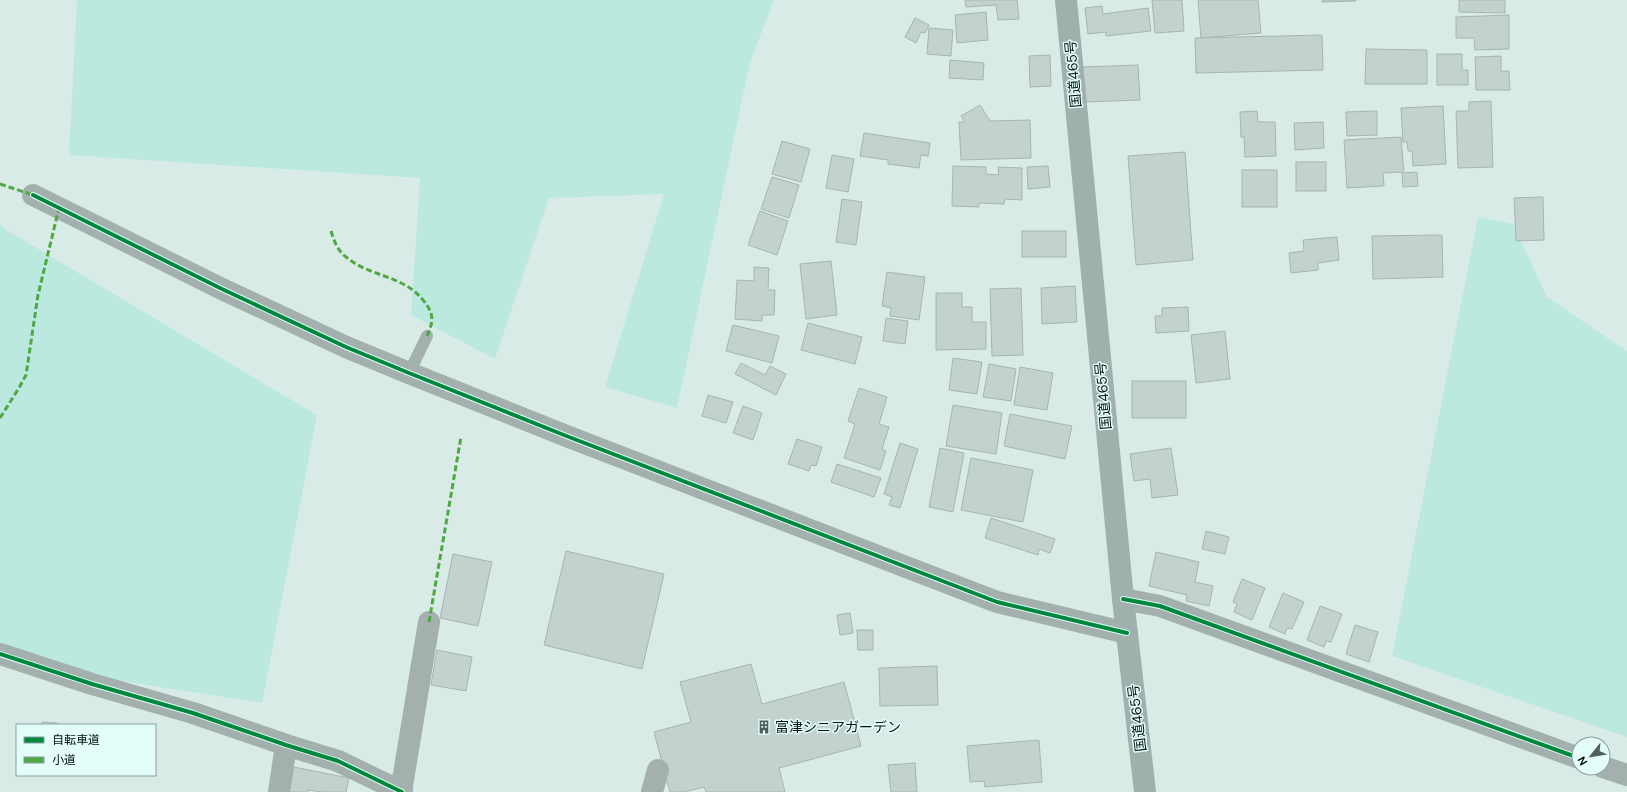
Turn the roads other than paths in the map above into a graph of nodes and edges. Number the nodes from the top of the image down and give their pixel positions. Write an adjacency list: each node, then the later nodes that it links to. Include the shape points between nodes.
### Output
1 (1066, 0): 5 (highway, 国道465号)
2 (33, 195): 4 (street, via 222,289 346,347)
3 (427, 336): 4 (lane)
4 (409, 373): 7 (street, via 997,602)
5 (1123, 599): 7 (highway, 国道465号); 10 (street, via 1160,606)
6 (429, 622): 15 (street)
7 (1127, 633): 17 (highway, 国道465号)
8 (0, 654): 9 (street, via 92,684 193,712)
9 (286, 745): 14 (street); 15 (street, via 338,761)
10 (1571, 755)
11 (658, 770): 16 (street)
12 (1611, 770): 13 (street)
13 (1627, 775)
14 (278, 792)
15 (401, 792)
16 (652, 792)
17 (1146, 792)

